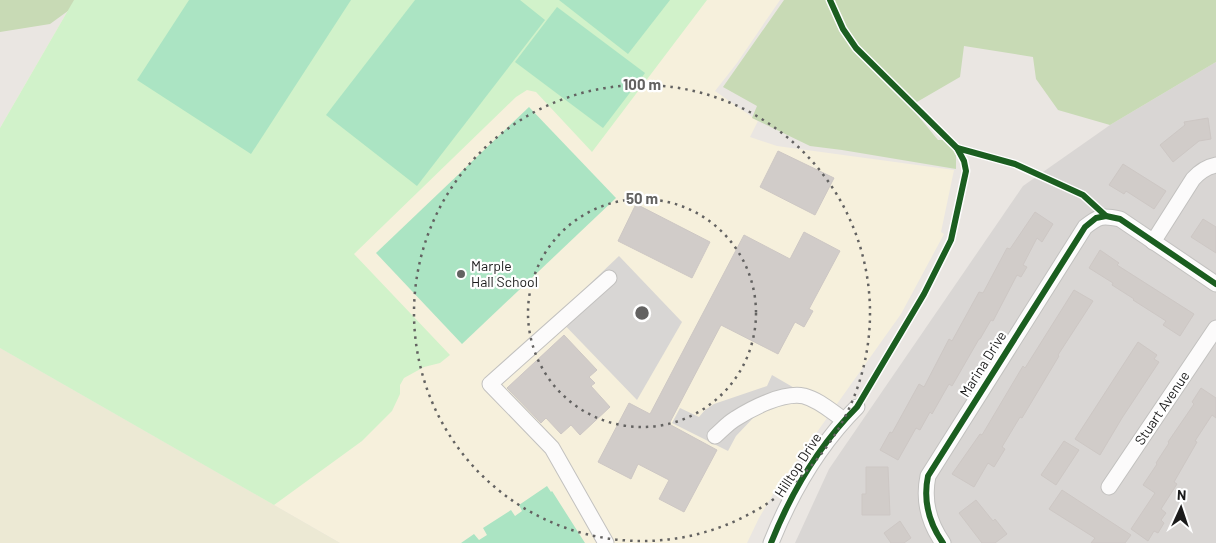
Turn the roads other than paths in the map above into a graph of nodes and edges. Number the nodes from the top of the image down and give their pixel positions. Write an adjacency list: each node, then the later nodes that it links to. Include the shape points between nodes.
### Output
1 (1216, 165): 2 (street, via 1200,171 1193,179)
2 (1153, 242): 4 (street); 12 (street, Marina Drive, via 1120,219 1096,218 1085,227 928,476 925,491 927,507)
3 (608, 278): 10 (street, via 490,384 552,448)
4 (1216, 284)
5 (1216, 328): 9 (street, Stuart Avenue)
6 (857, 406): 7 (street, Hilltop Drive)
7 (844, 420): 8 (street, via 817,401 802,396 786,396 734,419); 11 (street, Hilltop Drive, via 814,459 788,502)
8 (715, 436)
9 (1109, 487)
10 (606, 543)
11 (771, 543)
12 (944, 543)

